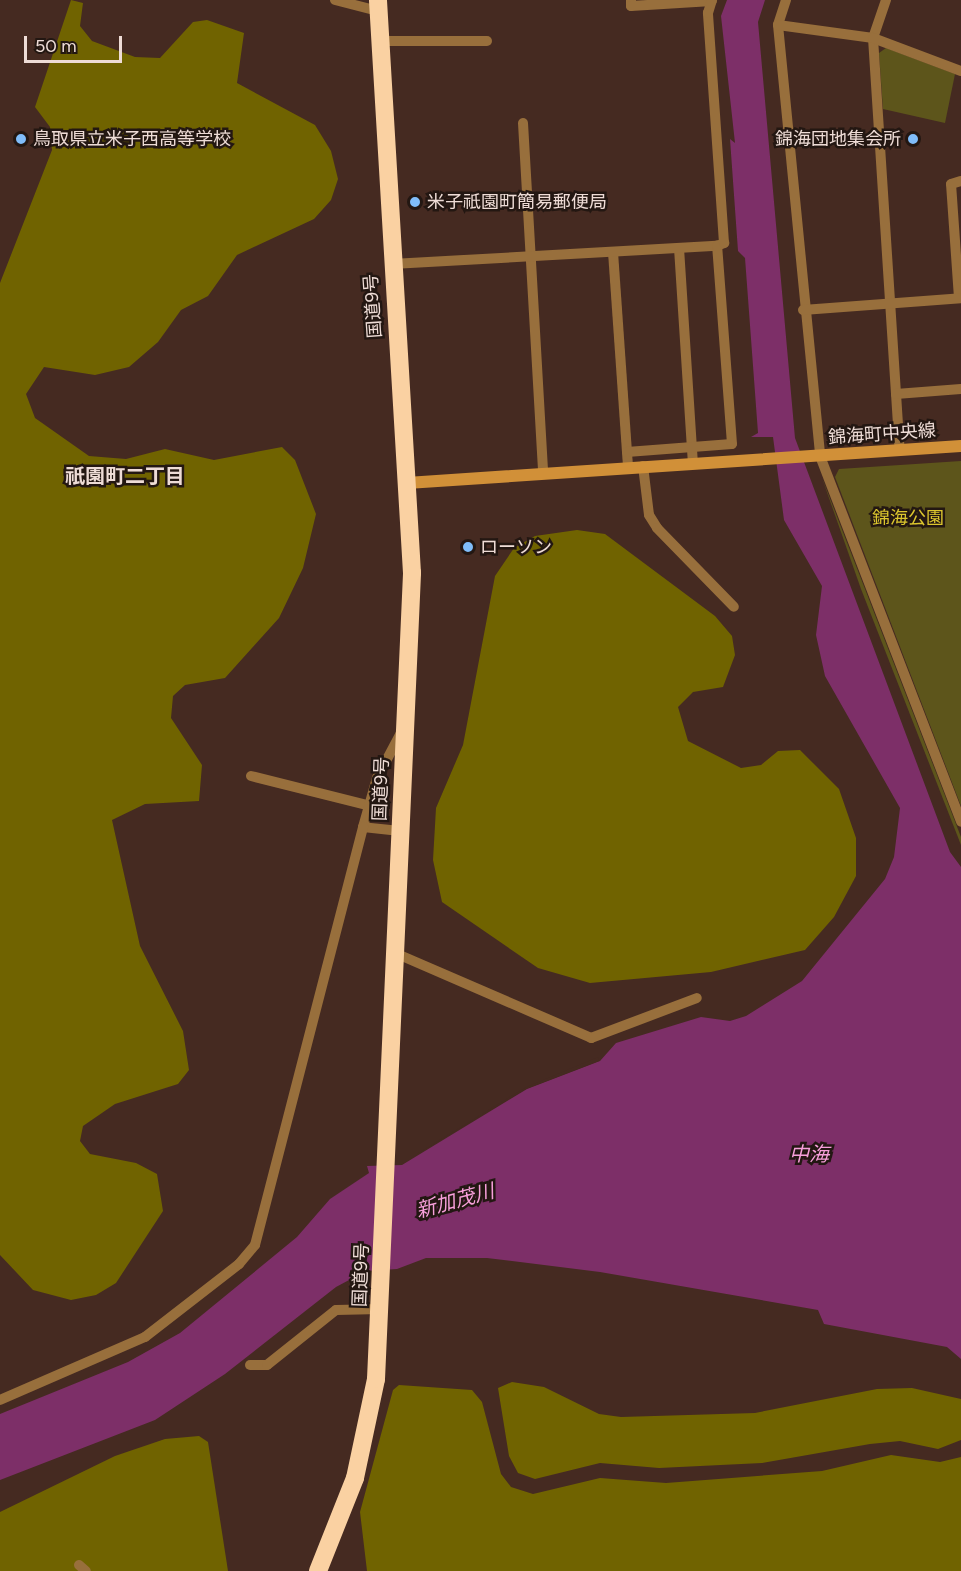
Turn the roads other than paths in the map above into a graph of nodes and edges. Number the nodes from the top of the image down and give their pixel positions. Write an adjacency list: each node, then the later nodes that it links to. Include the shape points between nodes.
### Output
1 (335, 0): 6 (street)
2 (631, 0): 3 (street, via 631,6)
3 (712, 0): 14 (street, via 708,13 724,243)
4 (786, 0): 7 (street)
5 (886, 0): 8 (street)
6 (378, 6): 10 (highway, 国道9号)
7 (778, 25): 8 (street); 21 (street)
8 (873, 38): 11 (street); 20 (street)
9 (487, 40): 10 (street)
10 (379, 41): 18 (highway, 国道9号)
11 (961, 71)
12 (523, 123): 17 (street)
13 (961, 181): 19 (street, via 951,184)
14 (717, 246): 15 (street); 25 (street, via 732,444)
15 (679, 248): 16 (street); 25 (street)
16 (613, 252): 17 (street); 27 (street)
17 (530, 256): 18 (street); 32 (street)
18 (392, 264): 33 (highway, 国道9号)
19 (960, 298): 20 (street)
20 (890, 304): 21 (street); 23 (street)
21 (803, 310): 28 (street)
22 (961, 389): 23 (street)
23 (896, 394): 26 (street)
24 (961, 446): 26 (street, 錦海町中央線)
25 (692, 447): 27 (street); 29 (street)
26 (900, 450): 28 (street, 錦海町中央線)
27 (627, 452): 31 (street)
28 (820, 456): 29 (street, 錦海町中央線); 38 (street)
29 (693, 464): 30 (street, 錦海町中央線)
30 (643, 466): 31 (street, 錦海町中央線); 34 (street, via 653,521)
31 (628, 467): 32 (street, 錦海町中央線)
32 (543, 472): 33 (street, 錦海町中央線)
33 (407, 483): 35 (highway, 国道9号, via 412,573)
34 (734, 608)
35 (405, 726): 37 (street, via 391,747); 40 (highway, 国道9号)
36 (251, 776): 37 (street)
37 (370, 806): 39 (street)
38 (961, 822)
39 (363, 827): 40 (street); 45 (street, via 255,1245 239,1264 146,1337)
40 (400, 831): 41 (highway, 国道9号)
41 (395, 953): 42 (street, via 591,1038); 43 (highway, 国道9号)
42 (697, 998)
43 (380, 1309): 44 (street, via 336,1310 267,1365); 46 (highway, 国道9号, via 367,1435)
44 (250, 1365)
45 (0, 1400)
46 (318, 1571)

